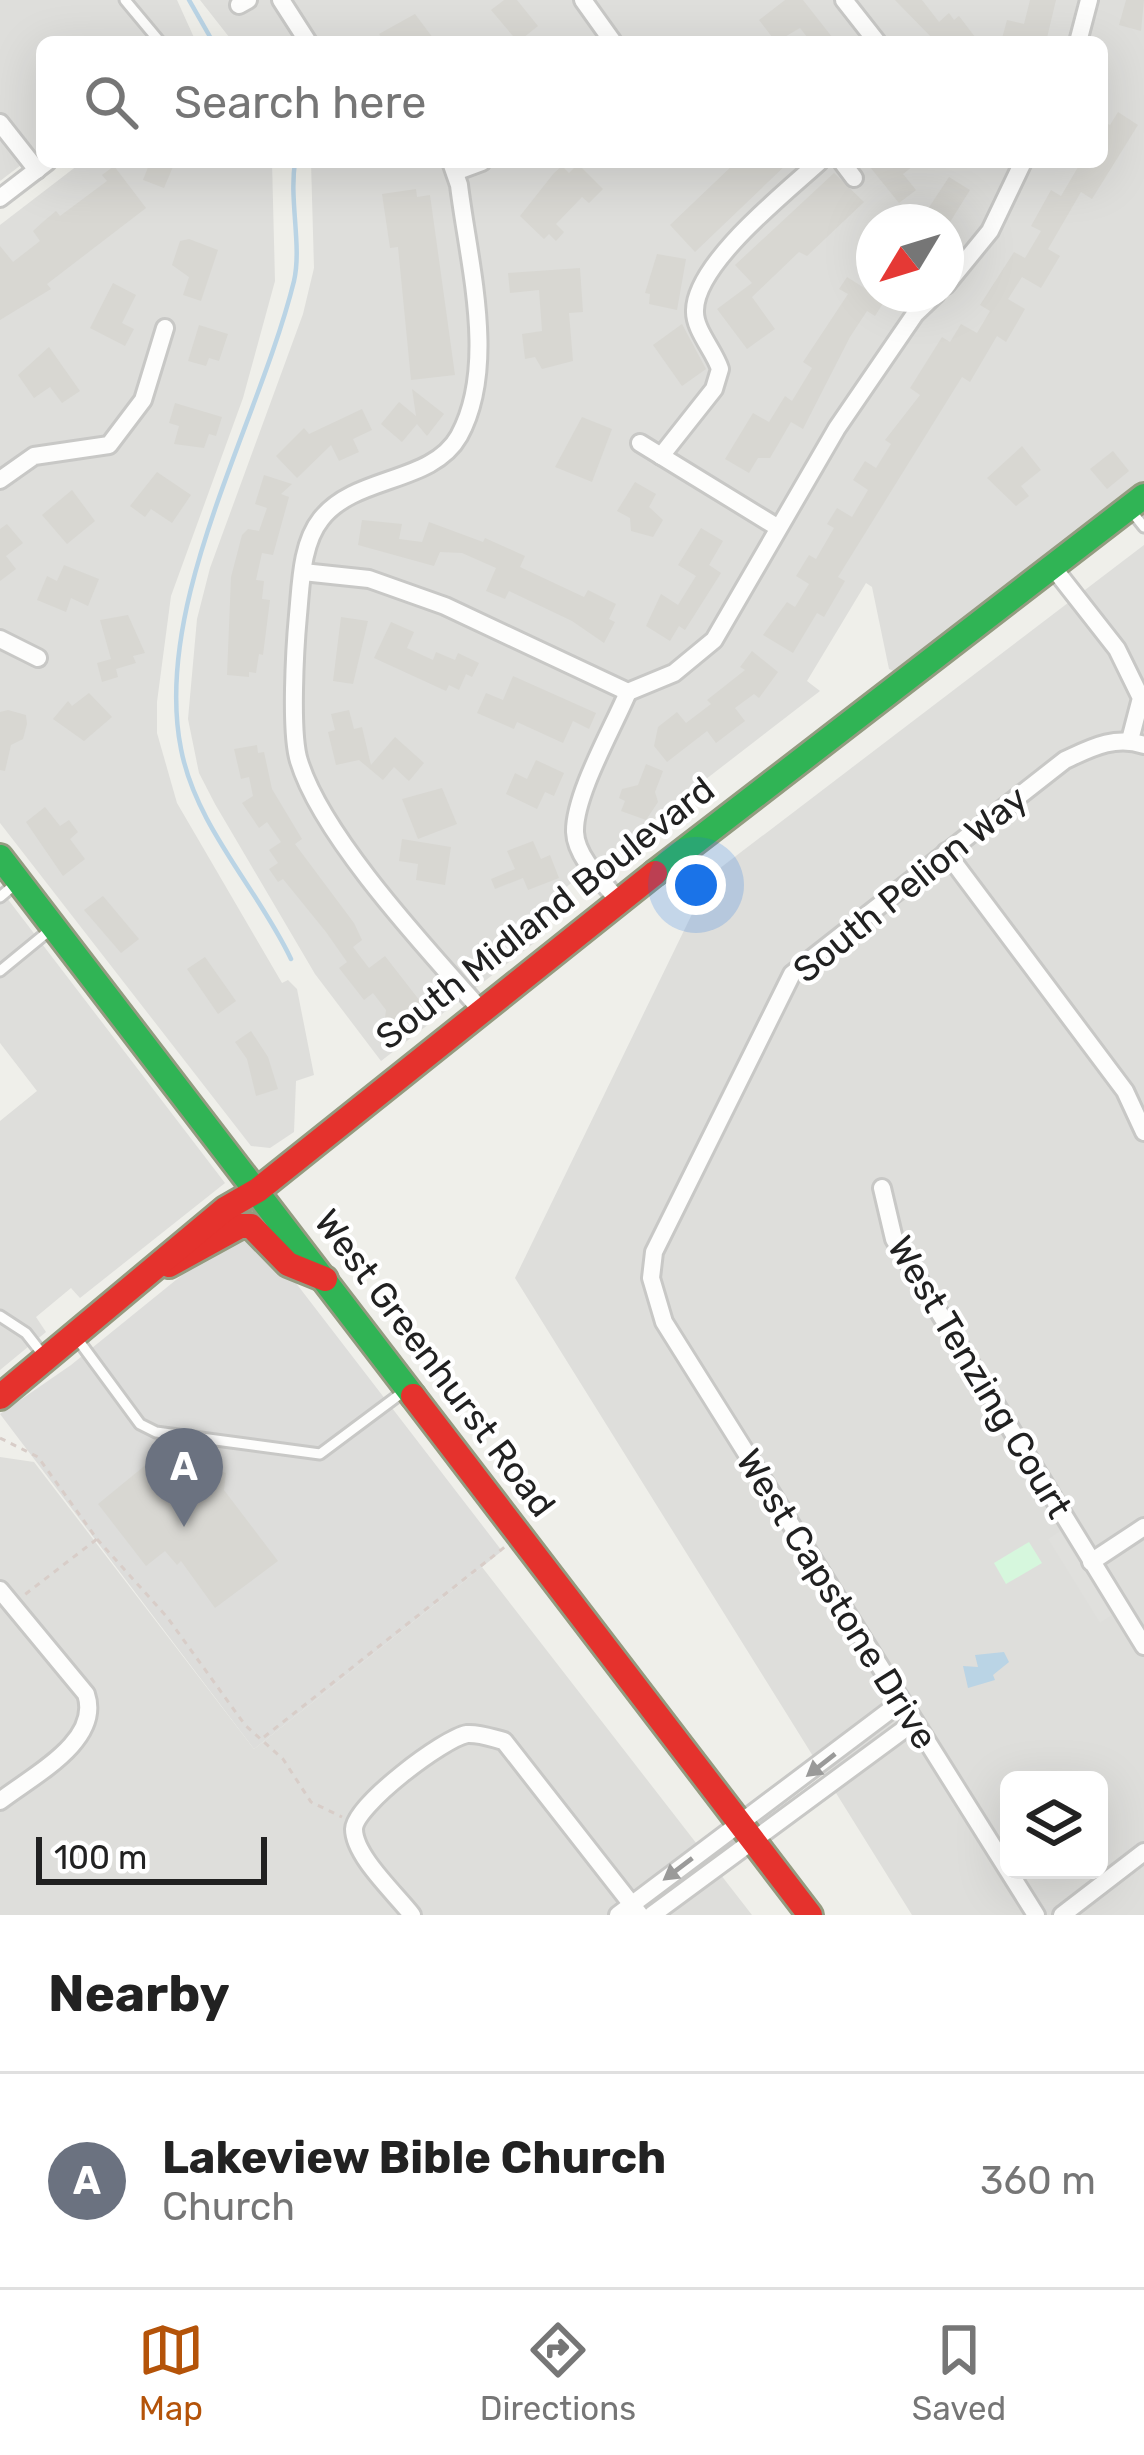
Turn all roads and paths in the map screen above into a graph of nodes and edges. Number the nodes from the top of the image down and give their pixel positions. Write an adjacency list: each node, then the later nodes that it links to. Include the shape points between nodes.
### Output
1 (125, 0): 6 (lane)
2 (281, 0): 7 (street)
3 (583, 0): 8 (street)
4 (844, 0): 9 (street)
5 (1089, 0): 10 (street)
6 (155, 36)
7 (304, 36)
8 (609, 36)
9 (872, 36)
10 (1080, 36)
11 (0, 123): 12 (street)
12 (36, 160)
13 (39, 168): 19 (street)
14 (453, 168): 29 (street, via 477,348 475,394 458,438 438,461 387,479 321,518)
15 (813, 168): 24 (street, via 700,284 698,327 720,369 714,389)
16 (846, 168): 18 (street)
17 (1014, 168): 20 (street, via 989,231)
18 (854, 178)
19 (0, 198)
20 (964, 262)
21 (917, 312): 27 (street)
22 (165, 328): 25 (street, via 143,400 110,445 34,456)
23 (640, 443): 24 (street)
24 (661, 456): 27 (street)
25 (0, 480)
26 (1139, 510): 28 (main road, South Midland Boulevard)
27 (777, 527): 32 (street, via 714,640 674,673)
28 (1052, 566): 33 (street, via 1117,649 1141,698); 37 (main road, South Midland Boulevard)
29 (302, 572): 32 (street, via 369,579 445,606); 40 (street, via 298,760 399,918)
30 (0, 639): 31 (street)
31 (38, 658)
32 (628, 692): 37 (street, via 575,835)
33 (1137, 742): 34 (street, South Pelion Way, via 1099,744 1065,760)
34 (946, 852): 41 (street, via 1125,1091); 45 (street, South Pelion Way, via 813,955 777,996 667,1220)
35 (0, 856): 36 (main road, West Greenhurst Road)
36 (10, 889): 38 (main road, West Greenhurst Road)
37 (620, 902): 40 (main road, South Midland Boulevard)
38 (54, 927): 39 (lane); 43 (main road, West Greenhurst Road)
39 (0, 971)
40 (482, 1010): 43 (main road, South Midland Boulevard)
41 (1144, 1132)
42 (882, 1188): 56 (street, West Tenzing Court, via 894,1238)
43 (259, 1190): 44 (main road, South Midland Boulevard); 46 (main road, West Greenhurst Road)
44 (156, 1265): 46 (main road, via 178,1264 251,1226 289,1264); 48 (main road, South Midland Boulevard)
45 (651, 1278): 59 (street, West Capstone Drive, via 664,1322)
46 (327, 1280): 50 (main road, West Greenhurst Road)
47 (0, 1316): 49 (lane)
48 (76, 1337): 49 (main road, South Midland Boulevard); 50 (lane, via 140,1424 156,1432 320,1454)
49 (47, 1360): 51 (main road, South Midland Boulevard)
50 (407, 1389): 54 (main road, West Greenhurst Road)
51 (0, 1397)
52 (0, 1438): 55 (path, via 38,1457)
53 (1144, 1527): 56 (street)
54 (518, 1535): 61 (path); 64 (main road, West Greenhurst Road)
55 (97, 1539): 57 (path); 61 (path)
56 (1091, 1562): 58 (street, West Tenzing Court)
57 (8, 1596): 62 (street, via 86,1694 90,1719)
58 (1144, 1646)
59 (901, 1702): 60 (street, West Capstone Drive); 64 (street, one-way to 64)
60 (914, 1722): 64 (street, via 795,1814); 70 (street, West Capstone Drive)
61 (262, 1738): 63 (path, via 311,1802)
62 (0, 1801)
63 (354, 1829): 66 (street, via 361,1809 450,1739 472,1733 504,1742); 67 (street)
64 (745, 1831): 66 (street, one-way to 66); 68 (street); 69 (main road, West Greenhurst Road)
65 (1144, 1852): 71 (street)
66 (630, 1911)
67 (412, 1915)
68 (652, 1915)
69 (810, 1915)
70 (1036, 1915)
71 (1062, 1915)

